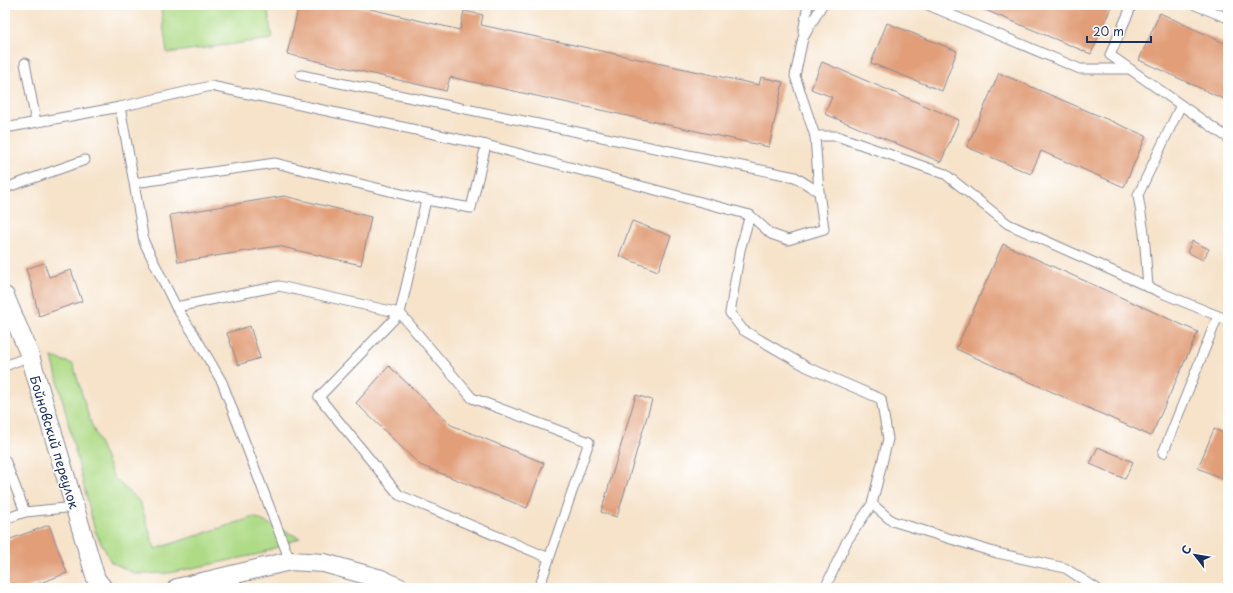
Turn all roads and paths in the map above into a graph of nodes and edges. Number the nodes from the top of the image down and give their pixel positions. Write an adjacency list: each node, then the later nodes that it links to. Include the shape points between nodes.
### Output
1 (808, 5): 7 (lane)
2 (822, 5): 7 (lane)
3 (928, 5): 9 (lane, via 1080,69)
4 (1132, 5): 9 (lane, via 1110,55)
5 (1195, 5): 6 (lane)
6 (1228, 18)
7 (803, 38): 15 (lane, via 795,76)
8 (25, 63): 13 (lane)
9 (1130, 69): 11 (lane)
10 (301, 74): 21 (lane, via 795,177)
11 (1181, 105): 16 (lane); 24 (lane, via 1138,195)
12 (120, 107): 13 (lane); 17 (lane, via 211,86); 19 (lane)
13 (36, 122): 14 (lane)
14 (5, 128)
15 (816, 136): 21 (lane); 24 (lane, via 837,136 944,174 1008,224)
16 (1228, 138)
17 (486, 145): 22 (lane, via 471,208); 23 (lane)
18 (85, 160): 20 (lane)
19 (134, 183): 22 (lane, via 275,163); 26 (lane, via 144,242)
20 (5, 188)
21 (819, 192): 23 (lane, via 824,229 788,240 771,234)
22 (426, 200): 27 (lane)
23 (750, 215): 34 (lane, via 740,250 730,313 742,330 806,367 881,399 888,439)
24 (1148, 287): 28 (lane)
25 (5, 296): 30 (street, Бойновский переулок)
26 (176, 307): 27 (lane, via 279,286); 39 (lane, via 222,382)
27 (400, 313): 38 (lane, via 472,398 589,442); 38 (lane, via 319,397 399,495)
28 (1218, 316): 29 (lane); 32 (lane)
29 (1228, 320)
30 (30, 356): 31 (lane); 35 (street, Бойновский переулок)
31 (5, 366)
32 (1163, 453)
33 (5, 460): 36 (lane)
34 (872, 504): 44 (lane, via 847,541); 45 (lane, via 892,521 997,553 1065,568)
35 (75, 507): 36 (lane); 40 (street, Бойновский переулок, via 96,579)
36 (25, 512): 37 (lane)
37 (5, 519)
38 (549, 558): 43 (lane)
39 (290, 561): 41 (street); 42 (street, via 324,563 381,579)
40 (103, 588)
41 (177, 588)
42 (400, 588)
43 (539, 588)
44 (825, 588)
45 (1096, 588)

